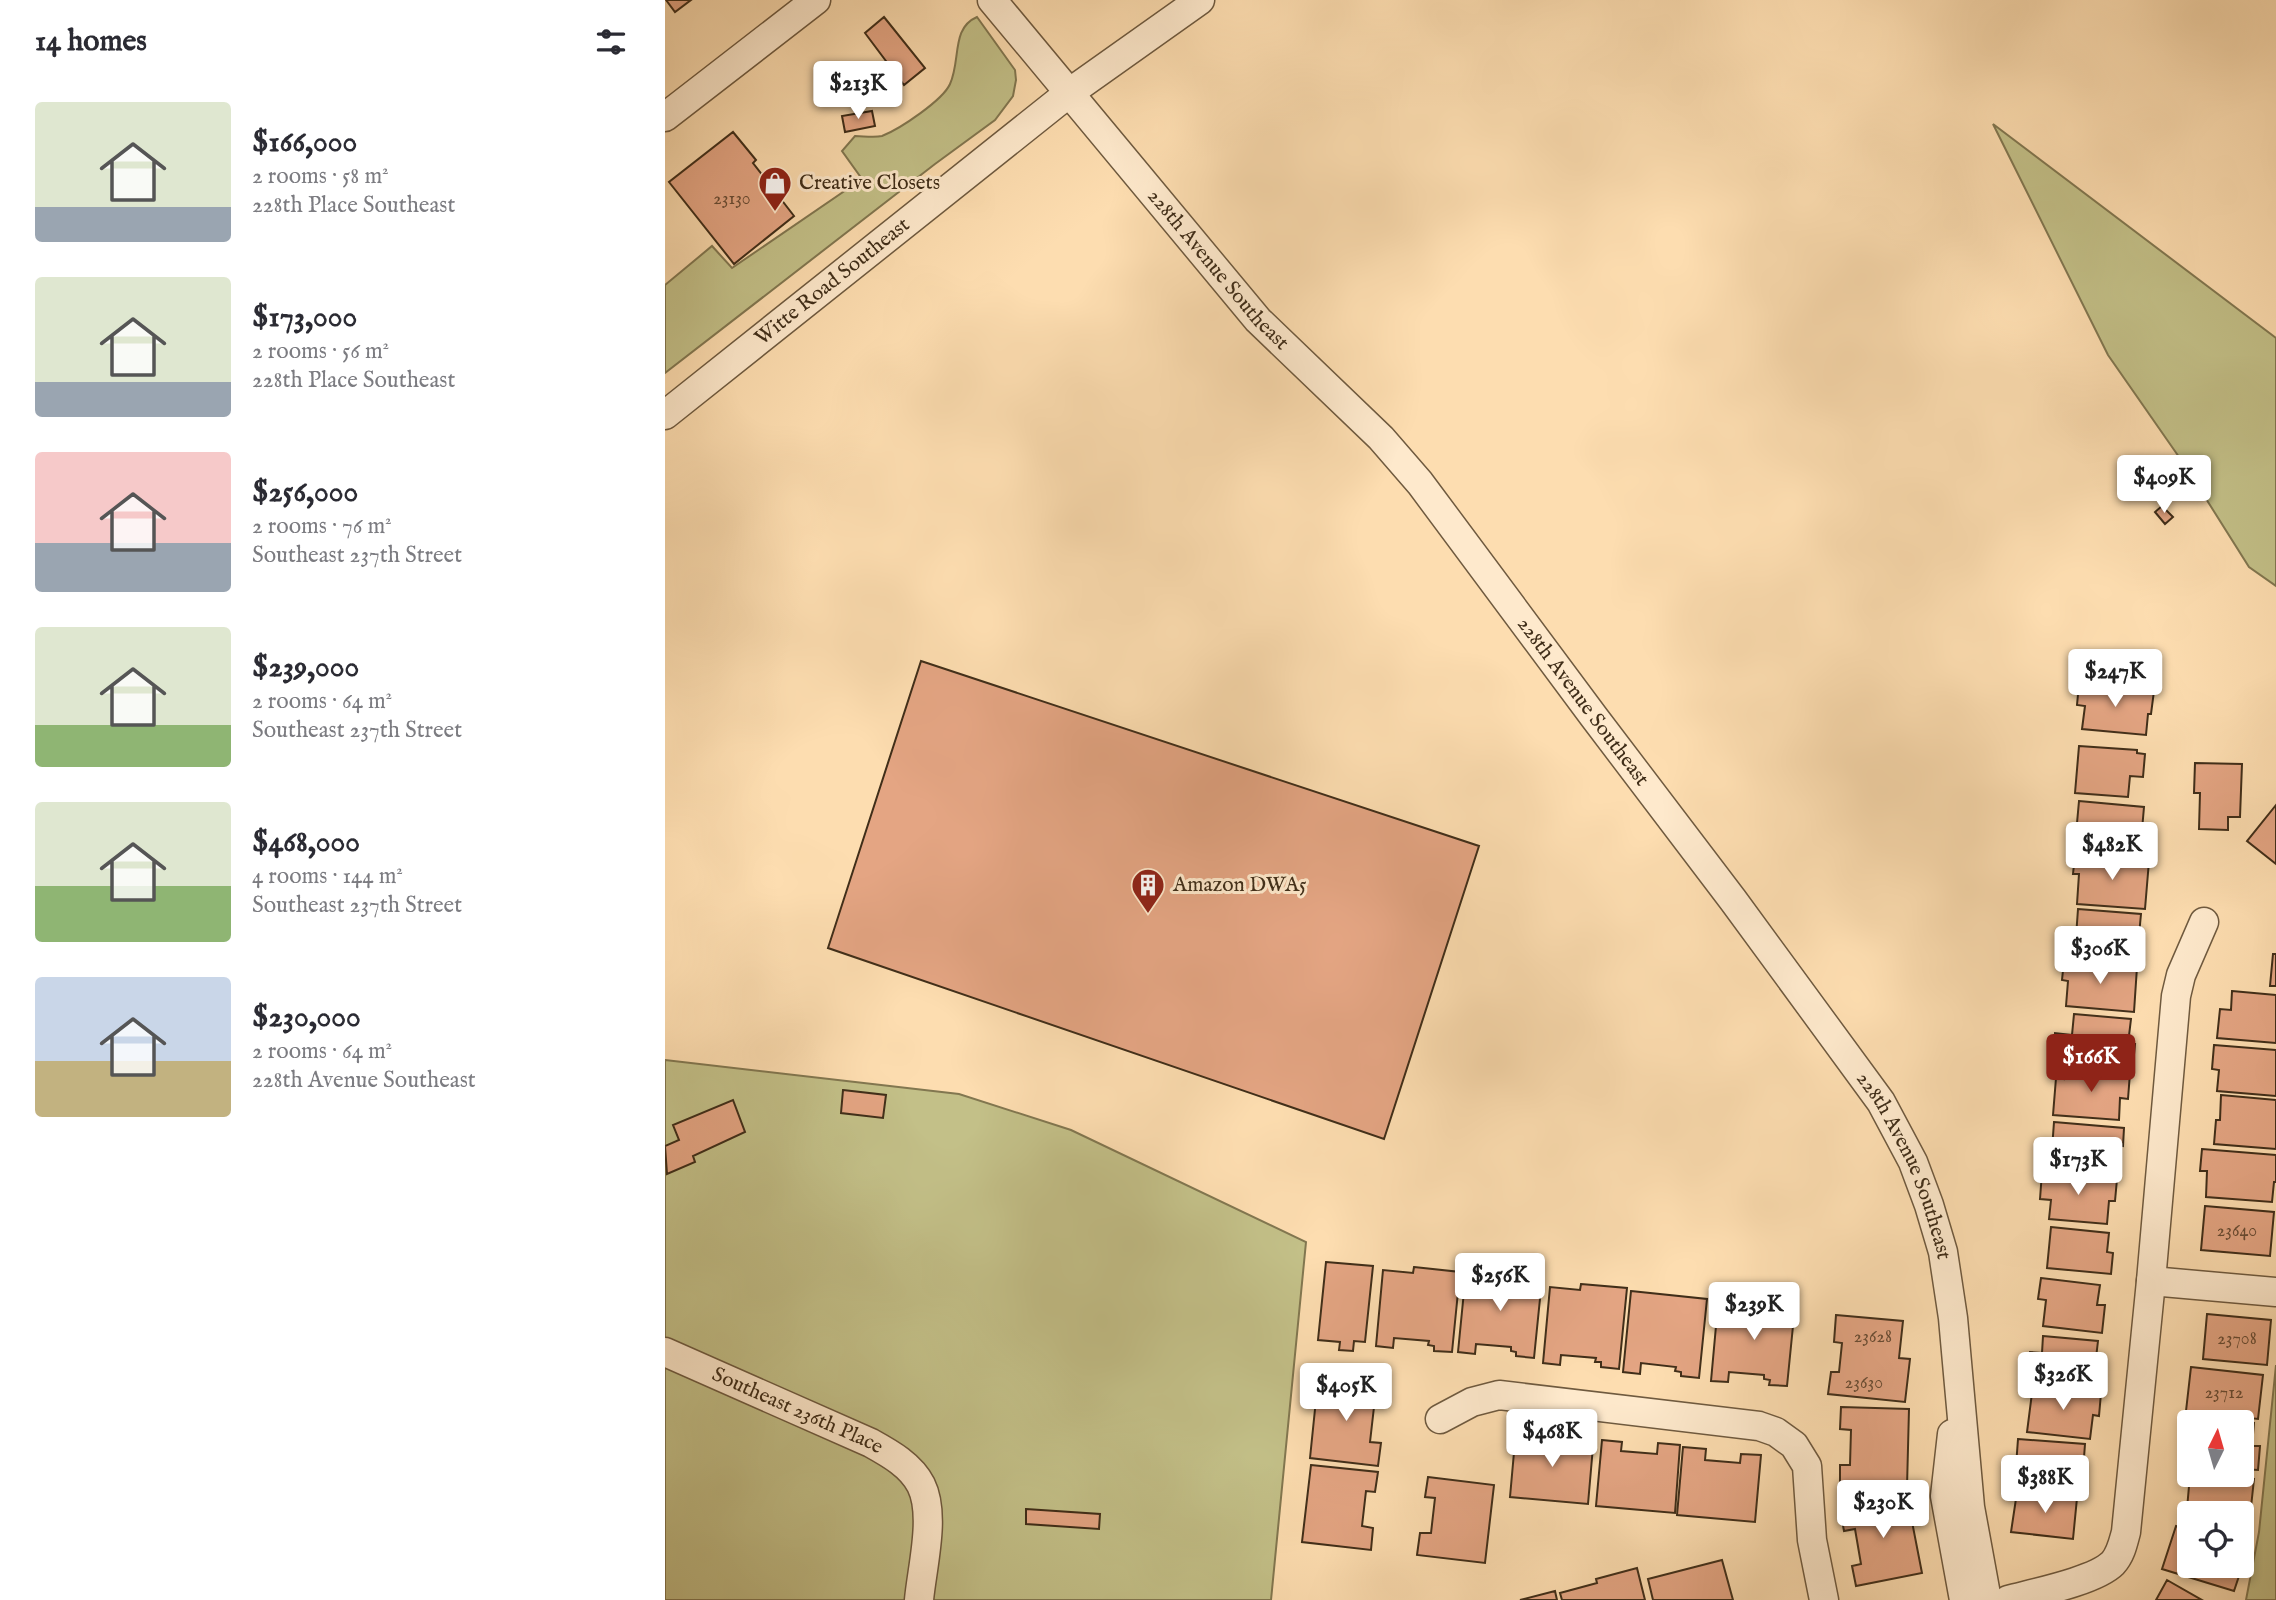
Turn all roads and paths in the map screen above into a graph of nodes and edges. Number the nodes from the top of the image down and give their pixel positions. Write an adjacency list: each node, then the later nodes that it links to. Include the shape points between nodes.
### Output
1 (816, 0): 5 (street)
2 (992, 0): 4 (street, 228th Avenue Southeast)
3 (1200, 0): 4 (street, Witte Road Southeast)
4 (1069, 93): 6 (street, Witte Road Southeast); 11 (street, 228th Avenue Southeast, via 1258,320 1420,483 1874,1091 1913,1162 1943,1252)
5 (665, 117)
6 (665, 415)
7 (2204, 922): 8 (street, via 2176,996)
8 (2151, 1281): 9 (street); 17 (street, via 2121,1551 2099,1572)
9 (2276, 1292)
10 (665, 1352): 13 (street, Southeast 236th Place, via 894,1455 921,1484 927,1506)
11 (1958, 1386): 15 (street, 228th Avenue Southeast, via 1945,1496); 16 (street, 228th Avenue Southeast, via 1970,1507)
12 (1440, 1419): 14 (street, via 1472,1402 1499,1395 1759,1426 1776,1432 1794,1445 1807,1466 1812,1540)
13 (919, 1600)
14 (1824, 1600)
15 (1964, 1600)
16 (1987, 1600)
17 (2008, 1600)

